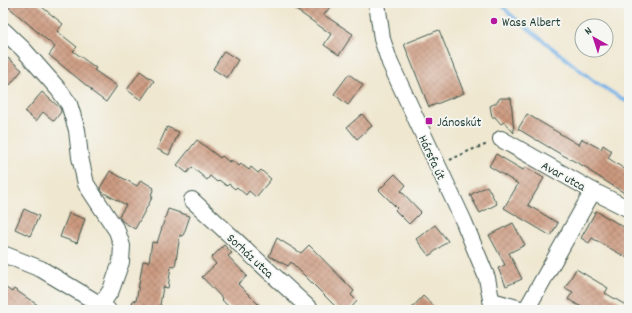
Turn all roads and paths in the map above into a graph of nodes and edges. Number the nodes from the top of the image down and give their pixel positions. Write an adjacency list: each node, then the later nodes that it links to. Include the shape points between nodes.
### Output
1 (376, 3): 4 (street, Hársfa út, via 382,40 390,63)
2 (3, 30): 10 (street, via 54,84 69,104 77,130 86,184 117,231 122,246 121,262)
3 (501, 139): 4 (path); 5 (street, Avar utca)
4 (437, 166): 9 (street, Hársfa út, via 487,278)
5 (593, 191): 7 (street, Avar utca); 12 (street)
6 (192, 200): 11 (street, Sorház utca)
7 (629, 209)
8 (3, 254): 10 (street, via 41,269)
9 (493, 305): 12 (street)
10 (102, 308)
11 (310, 310)
12 (525, 310)

